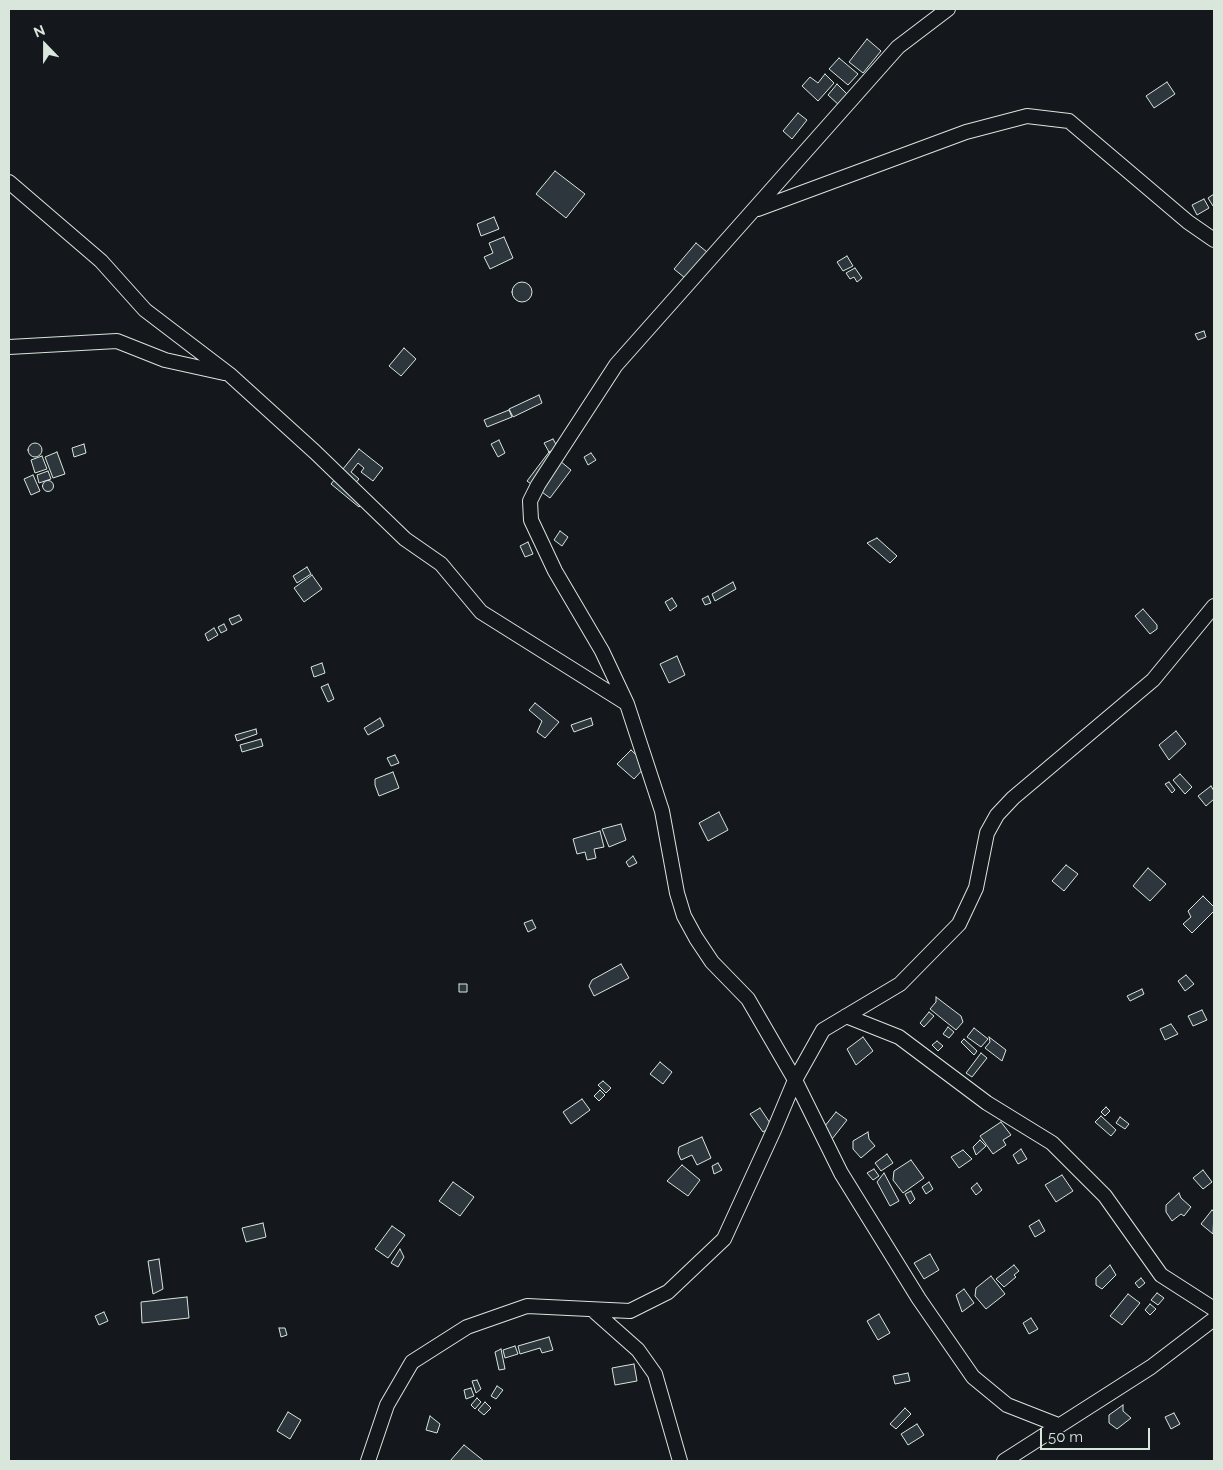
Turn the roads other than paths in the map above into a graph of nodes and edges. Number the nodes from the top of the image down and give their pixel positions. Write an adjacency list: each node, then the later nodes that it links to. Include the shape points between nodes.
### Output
1 (948, 9): 3 (street, via 898,48)
2 (9, 182): 6 (street, via 102,261 145,310)
3 (755, 210): 4 (street, via 966,132 1027,116 1068,121); 8 (street, via 616,365 530,501 531,520 554,572 602,650)
4 (1214, 240)
5 (9, 347): 6 (street, via 117,341 165,360)
6 (230, 374): 8 (street, via 405,539 441,564 481,612)
7 (1214, 606): 9 (street, via 1153,680 997,815 987,833 976,888 959,924 900,984)
8 (627, 704): 10 (street, via 662,811 676,893 684,916 712,962 748,999)
9 (846, 1016): 10 (street, via 823,1030); 11 (street, via 899,1037 987,1103 1052,1143 1106,1196 1161,1275)
10 (795, 1080): 12 (street, via 724,1238 668,1292 630,1311); 14 (street, via 841,1174 919,1300 973,1377 1007,1405)
11 (1214, 1309)
12 (594, 1311): 15 (street, via 528,1306 467,1327 412,1362 387,1405); 16 (street, via 638,1350 655,1374)
13 (1214, 1319): 14 (street, via 1151,1367)
14 (1058, 1425): 17 (street)
15 (368, 1461)
16 (680, 1461)
17 (1004, 1461)

